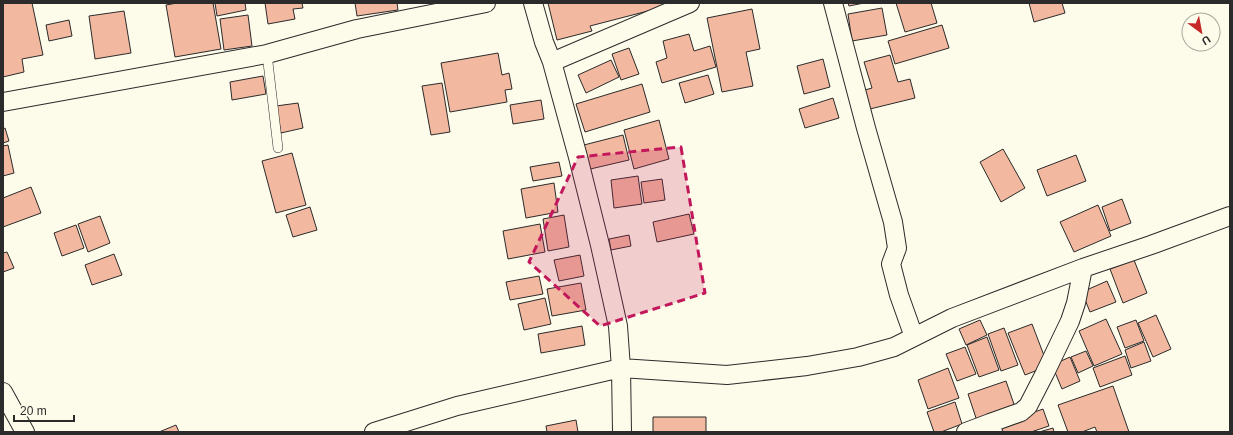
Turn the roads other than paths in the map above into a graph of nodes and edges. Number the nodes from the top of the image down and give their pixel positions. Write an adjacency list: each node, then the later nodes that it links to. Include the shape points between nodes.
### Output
1 (486, 3): 5 (street, via 357,29)
2 (533, 3): 6 (street)
3 (690, 3): 6 (street)
4 (833, 3): 11 (street, via 893,222 897,248 891,264)
5 (267, 54): 7 (street); 8 (lane)
6 (552, 62): 12 (street, via 618,326)
7 (3, 102)
8 (278, 148)
9 (1230, 216): 10 (street)
10 (1083, 268): 11 (street, via 952,318); 14 (street, via 1070,321 1028,406)
11 (914, 337): 12 (street, via 894,347 858,357 727,375)
12 (621, 368): 16 (street, via 457,406); 17 (street); 18 (street)
13 (3, 392): 15 (street)
14 (992, 427): 19 (street)
15 (25, 432)
16 (374, 432)
17 (403, 432)
18 (622, 432)
19 (966, 432)

